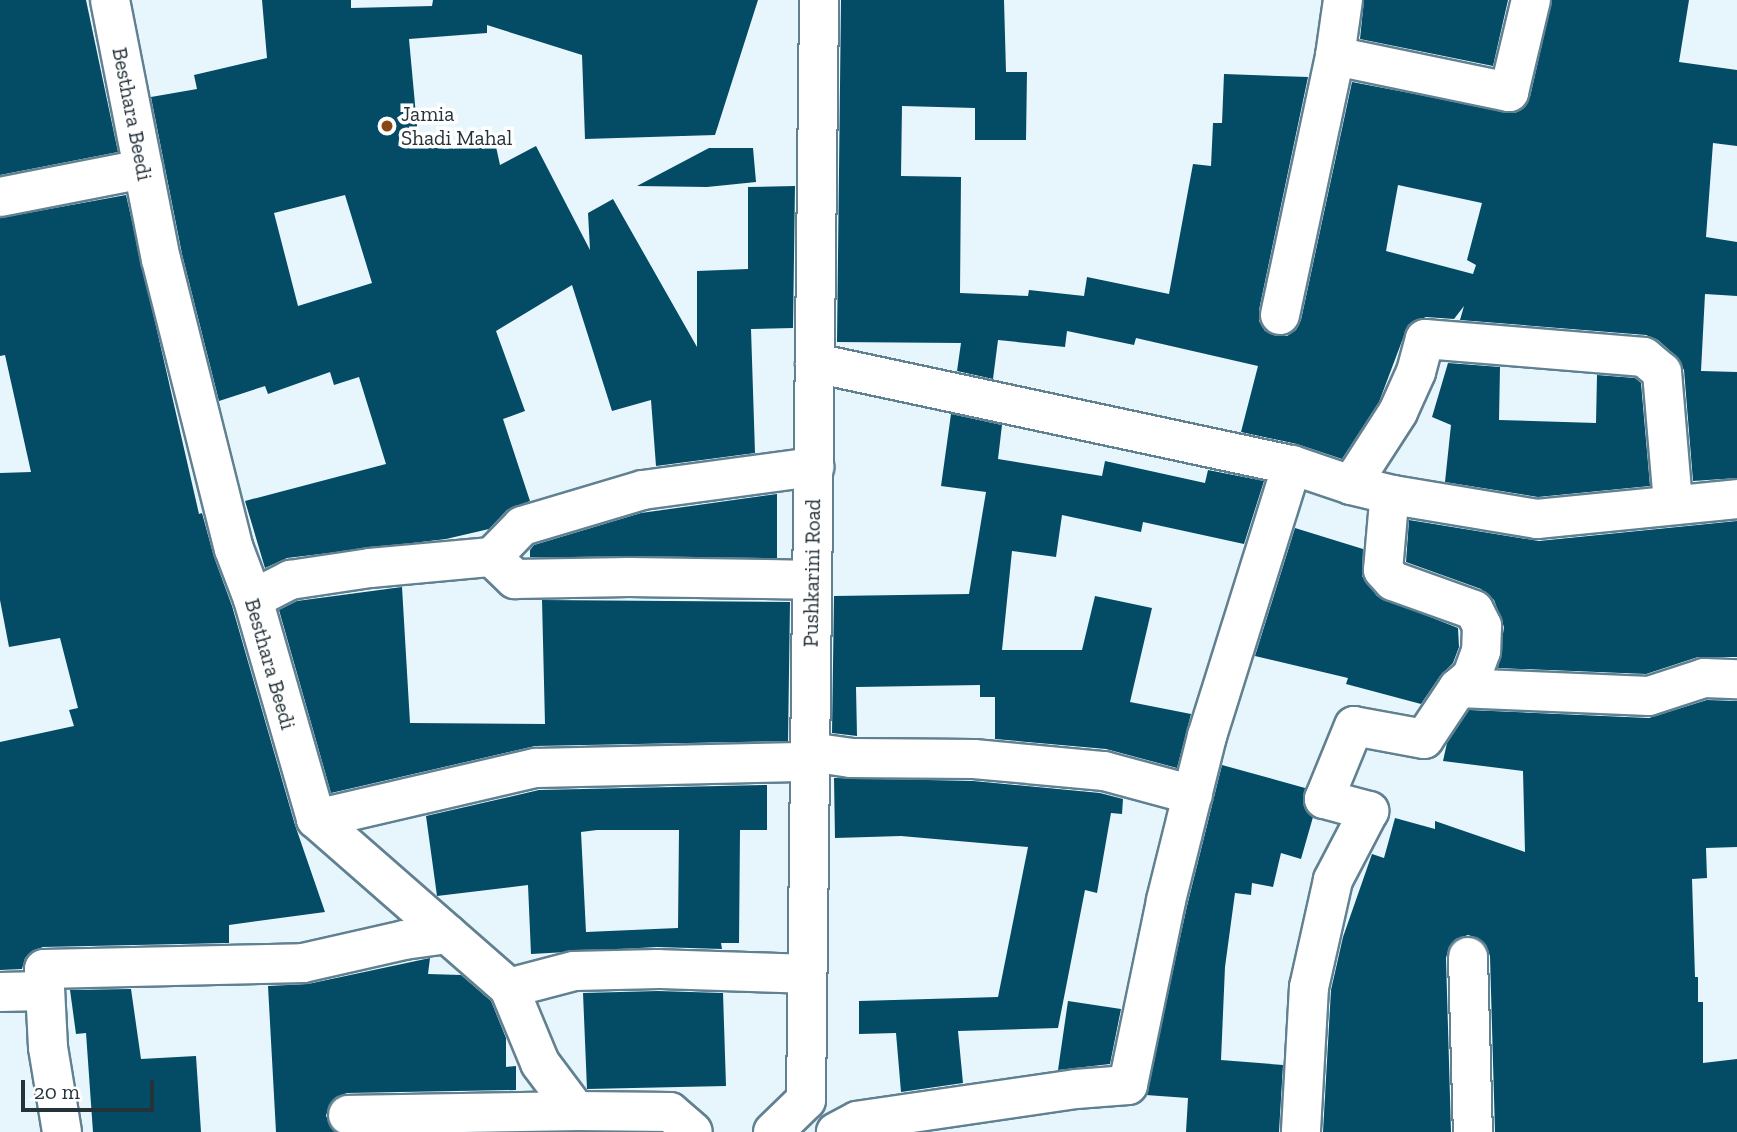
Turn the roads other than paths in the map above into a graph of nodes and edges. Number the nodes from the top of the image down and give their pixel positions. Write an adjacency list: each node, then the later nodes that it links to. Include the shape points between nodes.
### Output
1 (110, 0): 6 (street, Besthara Beedi)
2 (819, 0): 9 (street, Pushkarini Road)
3 (1343, 0): 5 (street)
4 (1531, 0): 5 (street, via 1509,92)
5 (1335, 55): 8 (street)
6 (143, 169): 7 (street); 18 (street, Besthara Beedi, via 160,258 224,510)
7 (0, 197)
8 (1280, 315)
9 (814, 363): 10 (street); 11 (street, Pushkarini Road)
10 (1292, 465): 12 (street); 22 (street, via 1207,736)
11 (814, 467): 16 (street, via 643,490 522,526); 17 (street, Pushkarini Road)
12 (1351, 485): 13 (street); 15 (street, via 1398,412 1425,339 1644,357 1662,372)
13 (1393, 495): 15 (street, via 1536,519); 20 (street, via 1383,570 1393,581 1474,610 1482,626 1481,651 1472,676)
14 (1737, 499): 15 (street)
15 (1672, 503)
16 (492, 557): 17 (street, via 515,579); 18 (street, via 290,580)
17 (812, 580): 21 (street, Pushkarini Road)
18 (253, 600): 23 (street, Besthara Beedi)
19 (1737, 679): 20 (street, via 1704,678 1649,696)
20 (1458, 688): 37 (street, via 1424,739 1353,726 1324,799 1369,811 1333,880 1309,987)
21 (810, 757): 22 (street, via 974,759 1104,771); 23 (street, via 536,768); 26 (street, Pushkarini Road)
22 (1193, 795): 36 (street, via 1128,1085 857,1121)
23 (316, 819): 24 (street)
24 (448, 934): 27 (street); 28 (street, via 303,963 44,969)
25 (1468, 957): 38 (street)
26 (807, 974): 27 (street, via 657,968 574,971); 32 (street, Pushkarini Road, via 806,1100)
27 (509, 988): 30 (street, via 540,1063)
28 (44, 991): 29 (street); 33 (street)
29 (0, 992)
30 (576, 1111): 31 (street); 34 (street, via 670,1112)
31 (348, 1115)
32 (775, 1128): 35 (street)
33 (62, 1132)
34 (693, 1132)
35 (823, 1132)
36 (836, 1132)
37 (1301, 1132)
38 (1473, 1132)

